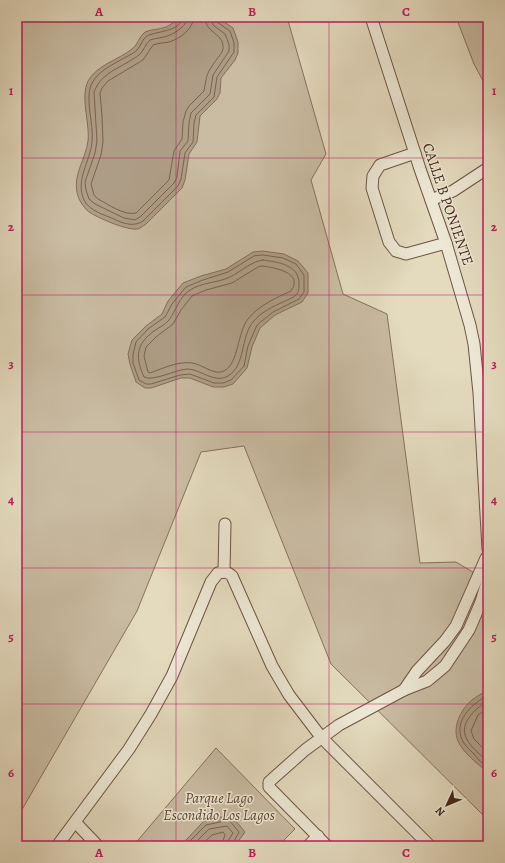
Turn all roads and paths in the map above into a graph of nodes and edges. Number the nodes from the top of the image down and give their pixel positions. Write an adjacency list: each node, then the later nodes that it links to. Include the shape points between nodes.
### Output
1 (371, 17): 2 (street, CALLE B PONIENTE)
2 (415, 153): 4 (street, CALLE B PONIENTE); 5 (street, via 380,165 373,176 372,188 389,242 396,251 406,254)
3 (488, 168): 4 (street, via 453,191)
4 (431, 200): 5 (street, CALLE B PONIENTE)
5 (446, 243): 7 (street, CALLE B PONIENTE, via 474,344)
6 (225, 524): 10 (street)
7 (488, 549)
8 (488, 553): 11 (street, via 456,626)
9 (488, 557): 11 (street, via 486,586 475,618 463,640 445,666 427,681)
10 (224, 572): 12 (street, via 232,576 281,682); 13 (street, via 218,573 211,582 172,676 151,714)
11 (404, 690): 12 (street)
12 (321, 737): 14 (street, via 268,784); 19 (street)
13 (76, 823): 15 (street); 16 (street)
14 (318, 836): 17 (street); 18 (street)
15 (57, 846)
16 (98, 846)
17 (308, 846)
18 (327, 846)
19 (430, 846)

